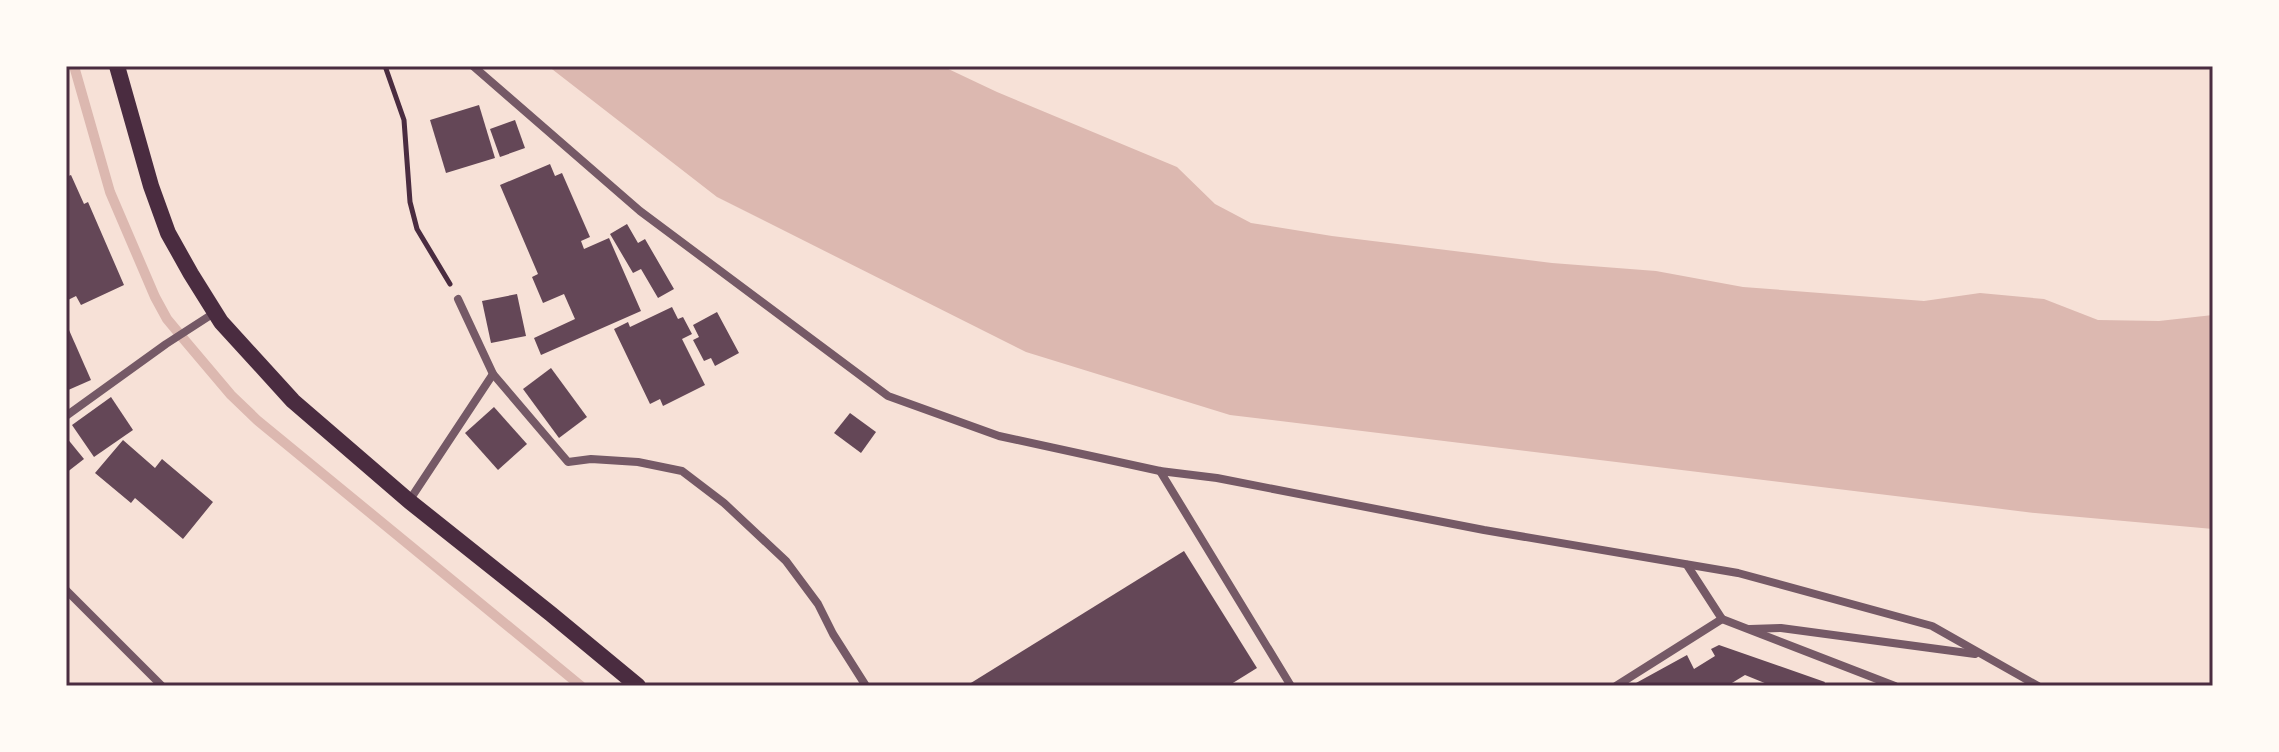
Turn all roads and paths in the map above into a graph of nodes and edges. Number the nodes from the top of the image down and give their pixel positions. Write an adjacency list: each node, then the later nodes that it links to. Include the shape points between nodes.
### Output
1 (117, 66): 5 (main road, via 168,233)
2 (385, 66): 4 (path, via 404,120 417,229)
3 (473, 66): 8 (street, via 640,211 888,396 999,436)
4 (458, 299): 6 (street)
5 (214, 313): 7 (street); 9 (main road, via 293,401)
6 (493, 374): 9 (street); 17 (street, via 568,462 638,462 682,471 724,503 786,561)
7 (66, 416)
8 (1160, 471): 10 (street); 18 (street)
9 (409, 501): 16 (main road)
10 (1687, 565): 12 (street); 14 (street, via 1738,573 1932,626)
11 (66, 590): 15 (street)
12 (1722, 619): 13 (street); 19 (street)
13 (1745, 629): 14 (street, via 1781,628); 20 (street)
14 (1982, 654): 21 (street)
15 (162, 686)
16 (638, 686)
17 (866, 686)
18 (1291, 686)
19 (1616, 686)
20 (1895, 686)
21 (2038, 686)

